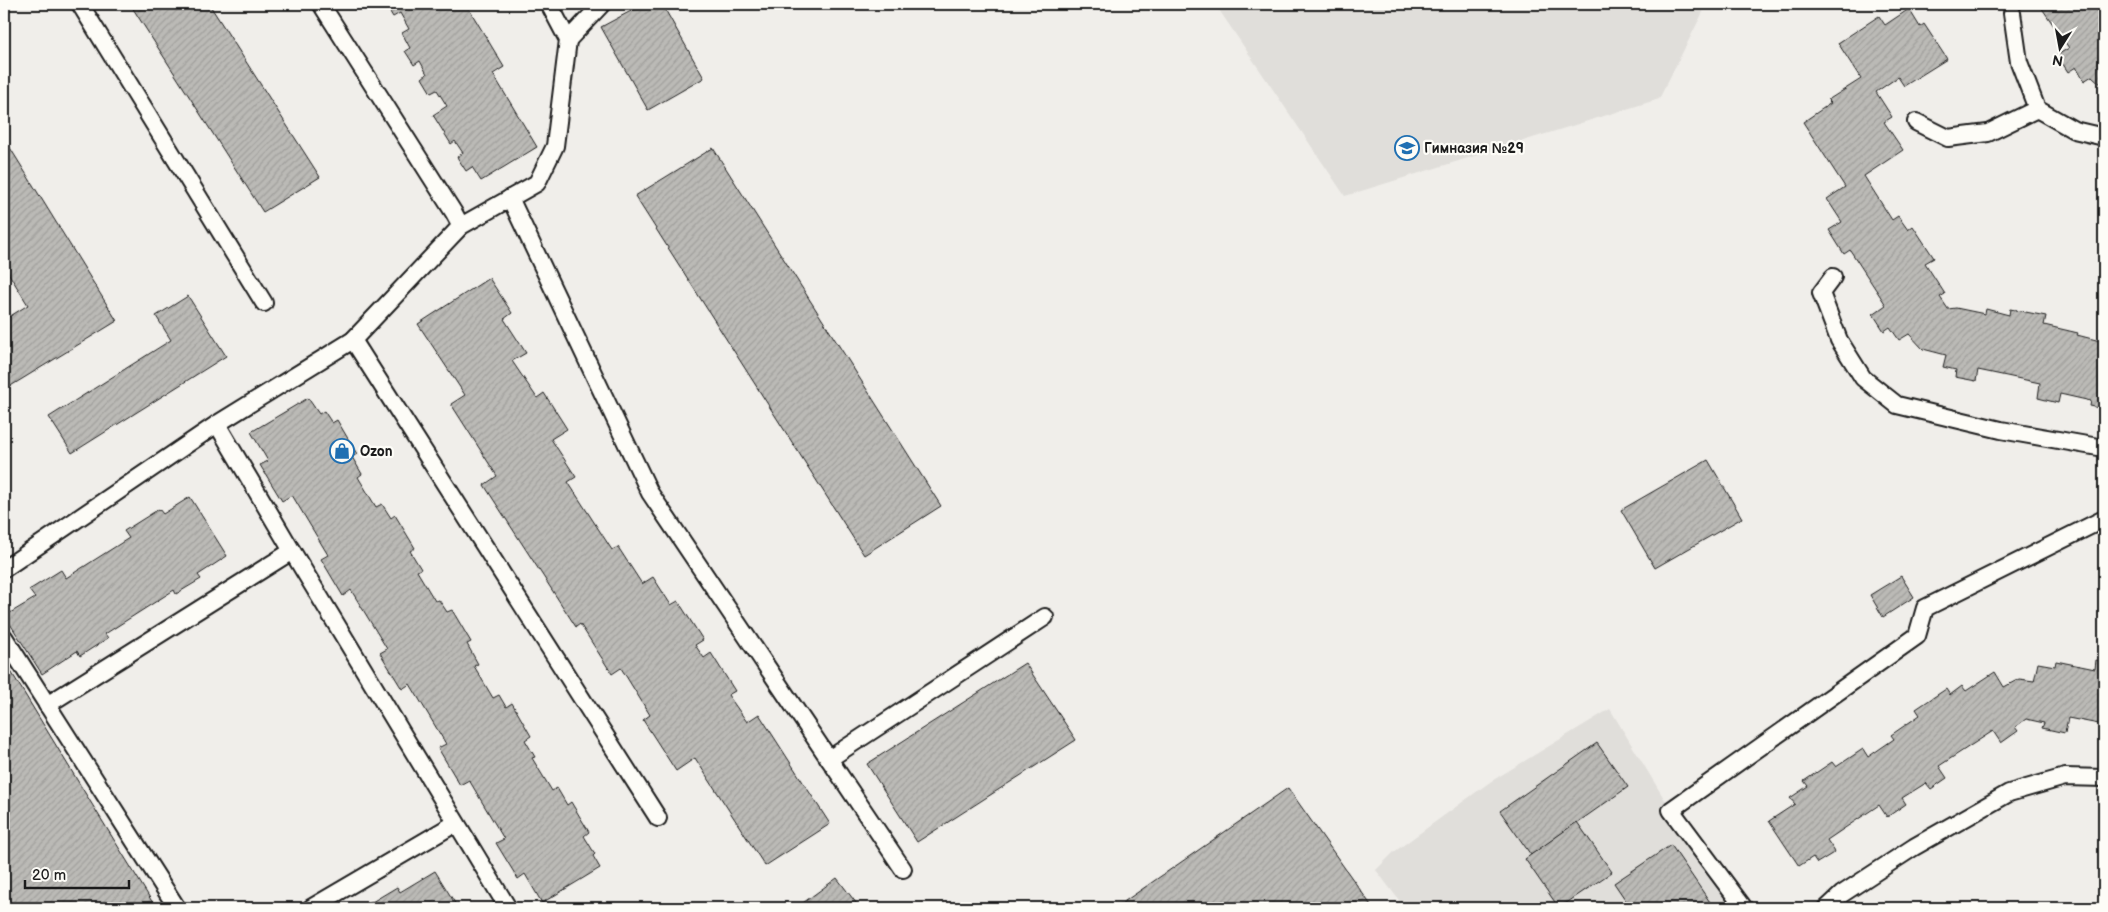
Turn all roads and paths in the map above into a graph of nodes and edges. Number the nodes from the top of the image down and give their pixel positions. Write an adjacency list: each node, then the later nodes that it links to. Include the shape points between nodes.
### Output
1 (80, 4): 13 (lane)
2 (321, 4): 11 (lane)
3 (549, 4): 6 (lane)
4 (602, 4): 6 (lane)
5 (2012, 13): 7 (lane, via 2019,62)
6 (568, 40): 10 (lane, via 555,146 537,183)
7 (2037, 109): 8 (lane, via 1988,133 1948,138); 9 (lane, via 2074,130)
8 (1916, 122)
9 (2104, 137)
10 (510, 198): 11 (lane); 23 (lane, via 650,493)
11 (460, 226): 14 (lane)
12 (1833, 277): 16 (lane, via 1821,293 1839,340 1863,378 1897,405 2002,430)
13 (264, 302)
14 (353, 340): 15 (lane); 25 (lane)
15 (217, 424): 18 (lane); 19 (lane)
16 (2104, 448)
17 (2104, 519): 31 (lane, via 1925,608 1917,636 1672,810)
18 (292, 551): 22 (lane); 26 (lane)
19 (4, 569)
20 (1045, 617): 23 (lane)
21 (4, 637): 22 (lane)
22 (47, 705): 28 (lane)
23 (829, 759): 27 (lane)
24 (2104, 778): 32 (lane, via 2065,777 2009,794 1914,847 1842,894)
25 (658, 818)
26 (456, 824): 29 (lane); 30 (lane)
27 (902, 868)
28 (177, 908)
29 (311, 908)
30 (508, 908)
31 (1744, 908)
32 (1827, 908)

